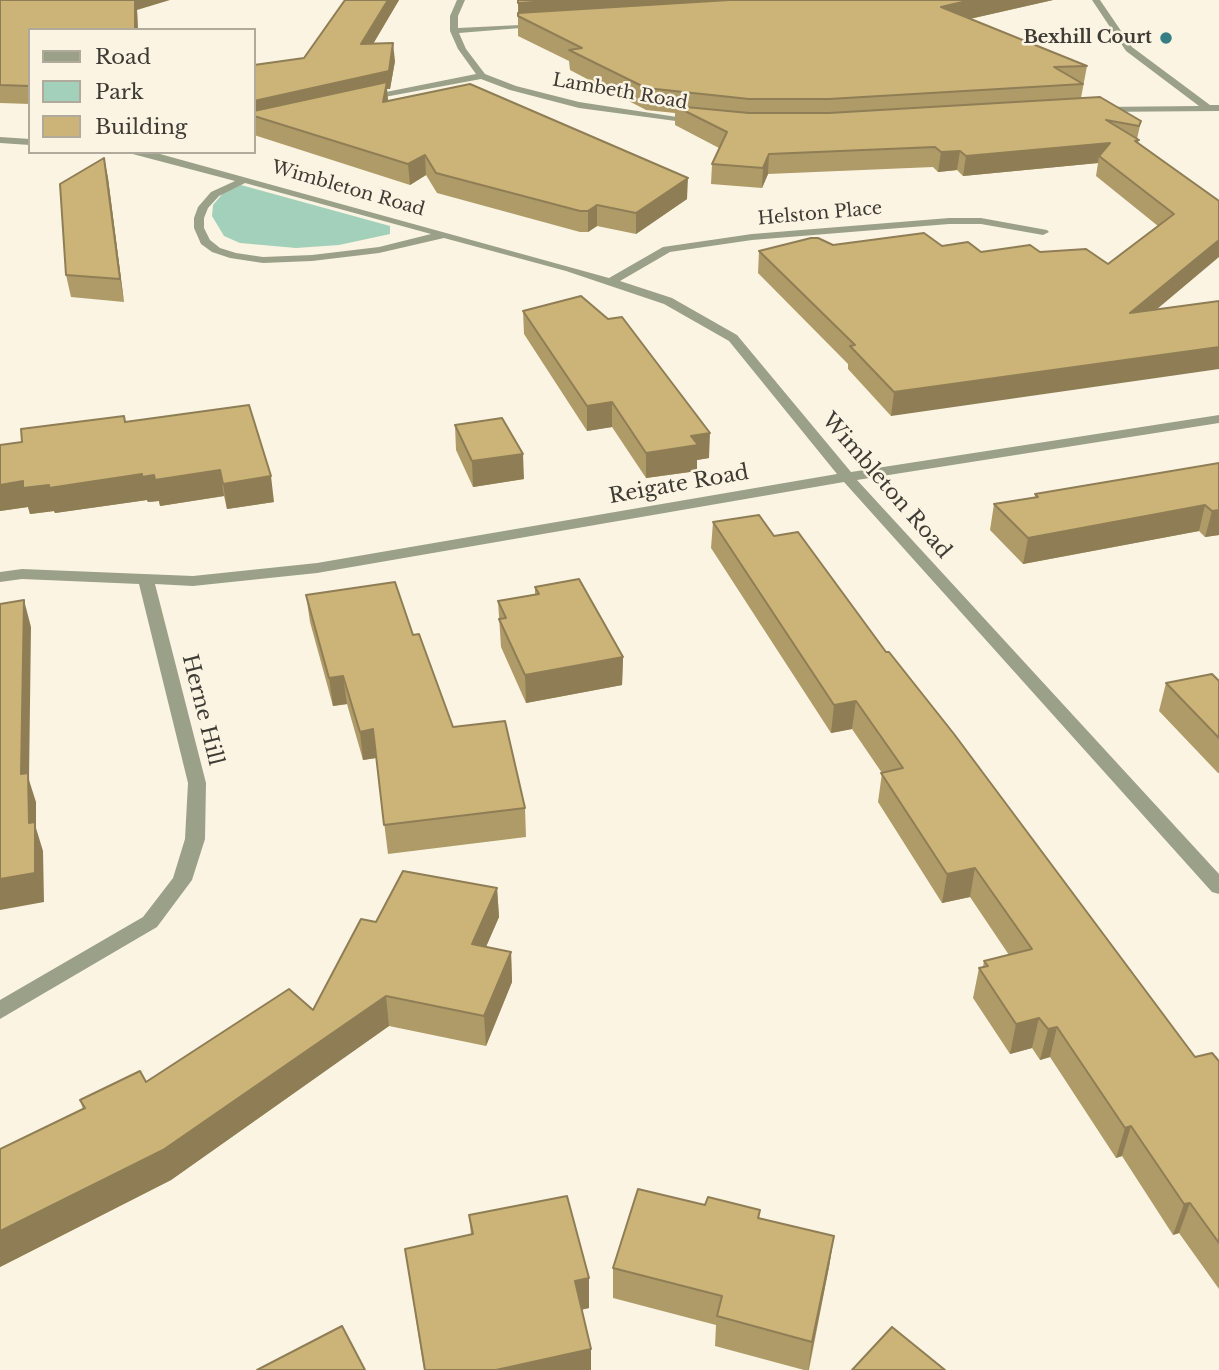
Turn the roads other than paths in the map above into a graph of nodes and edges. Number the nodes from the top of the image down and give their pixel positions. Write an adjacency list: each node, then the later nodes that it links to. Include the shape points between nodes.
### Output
1 (461, 0): 4 (street)
2 (1096, 0): 7 (street, via 1129,49)
3 (553, 26): 4 (street)
4 (454, 31): 5 (street)
5 (482, 76): 6 (street); 10 (street, Lambeth Road, via 579,105)
6 (359, 100)
7 (1207, 107): 8 (street); 9 (street)
8 (1219, 108)
9 (1087, 111)
10 (711, 123)
11 (0, 140): 12 (street)
12 (28, 142)
13 (161, 154): 14 (street, Wimbleton Road)
14 (244, 180): 16 (street, Wimbleton Road); 16 (street, Wimbleton Road, via 215,194 199,218 205,242 234,256 312,258 379,250)
15 (1042, 232): 17 (street, Helston Place, via 981,221 949,221 752,237 667,249)
16 (443, 235): 17 (street, Wimbleton Road)
17 (610, 282): 19 (street, Wimbleton Road, via 668,301 733,338)
18 (1219, 419): 19 (street, Reigate Road)
19 (847, 477): 21 (street, Reigate Road, via 317,569 193,581); 22 (street, Wimbleton Road)
20 (0, 577): 21 (street, Reigate Road)
21 (145, 577): 23 (street, Herne Hill, via 197,783 195,838 182,880 150,922)
22 (1219, 887)
23 (0, 1011)

